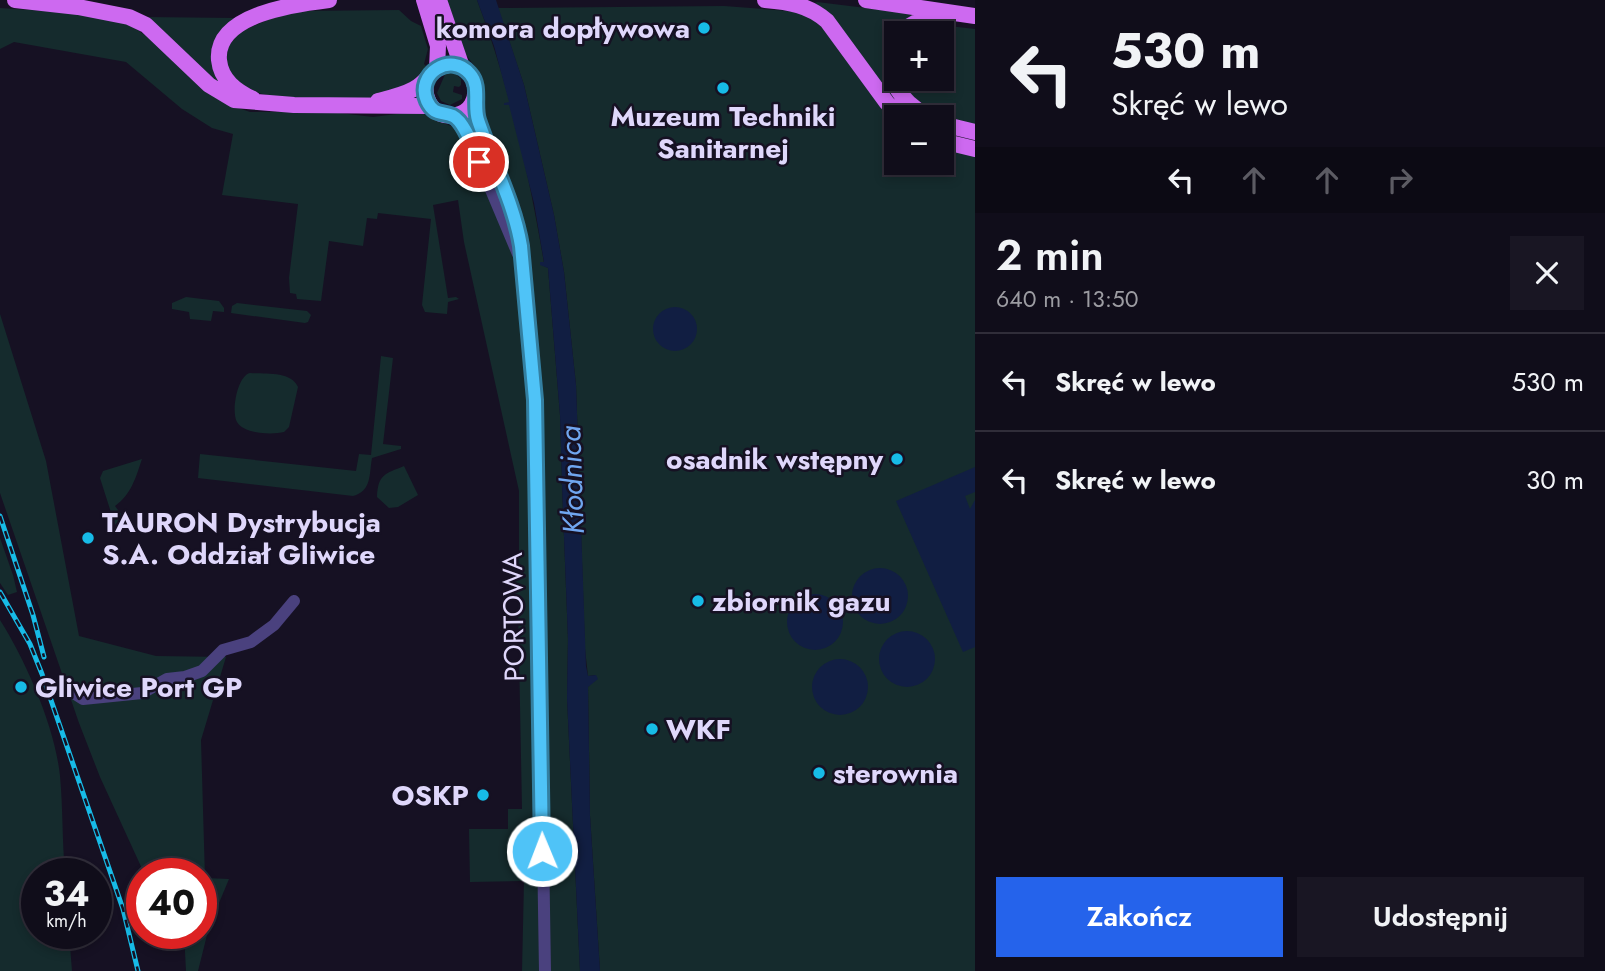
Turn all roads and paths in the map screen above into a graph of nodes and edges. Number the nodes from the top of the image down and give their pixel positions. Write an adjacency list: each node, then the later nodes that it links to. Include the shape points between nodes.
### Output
1 (15, 0): 14 (main road, via 129,17 146,25 222,94)
2 (329, 0): 14 (main road, via 269,11 227,33 218,56 223,75 234,88)
3 (424, 0): 10 (main road, via 438,46)
4 (439, 0): 9 (main road)
5 (765, 0): 15 (main road, via 817,12)
6 (866, 0): 7 (main road)
7 (968, 15): 8 (main road)
8 (917, 21)
9 (462, 67): 10 (main road); 13 (main road, via 474,79)
10 (437, 68): 11 (main road)
11 (426, 81): 17 (main road); 18 (main road)
12 (899, 91): 16 (main road)
13 (475, 99): 19 (main road); 24 (street, PORTOWA, via 478,120 516,226)
14 (261, 103): 17 (main road)
15 (889, 105)
16 (911, 105)
17 (361, 106): 18 (main road)
18 (430, 106): 19 (main road)
19 (453, 116): 24 (street, PORTOWA, via 470,140)
20 (954, 127): 21 (main road)
21 (975, 132)
22 (954, 144): 23 (main road)
23 (975, 149)
24 (522, 264): 27 (street, PORTOWA, via 536,425)
25 (294, 601): 26 (street, via 274,625 251,642 223,650 202,671 186,677 167,679 142,692 83,699)
26 (61, 685)
27 (545, 971)

